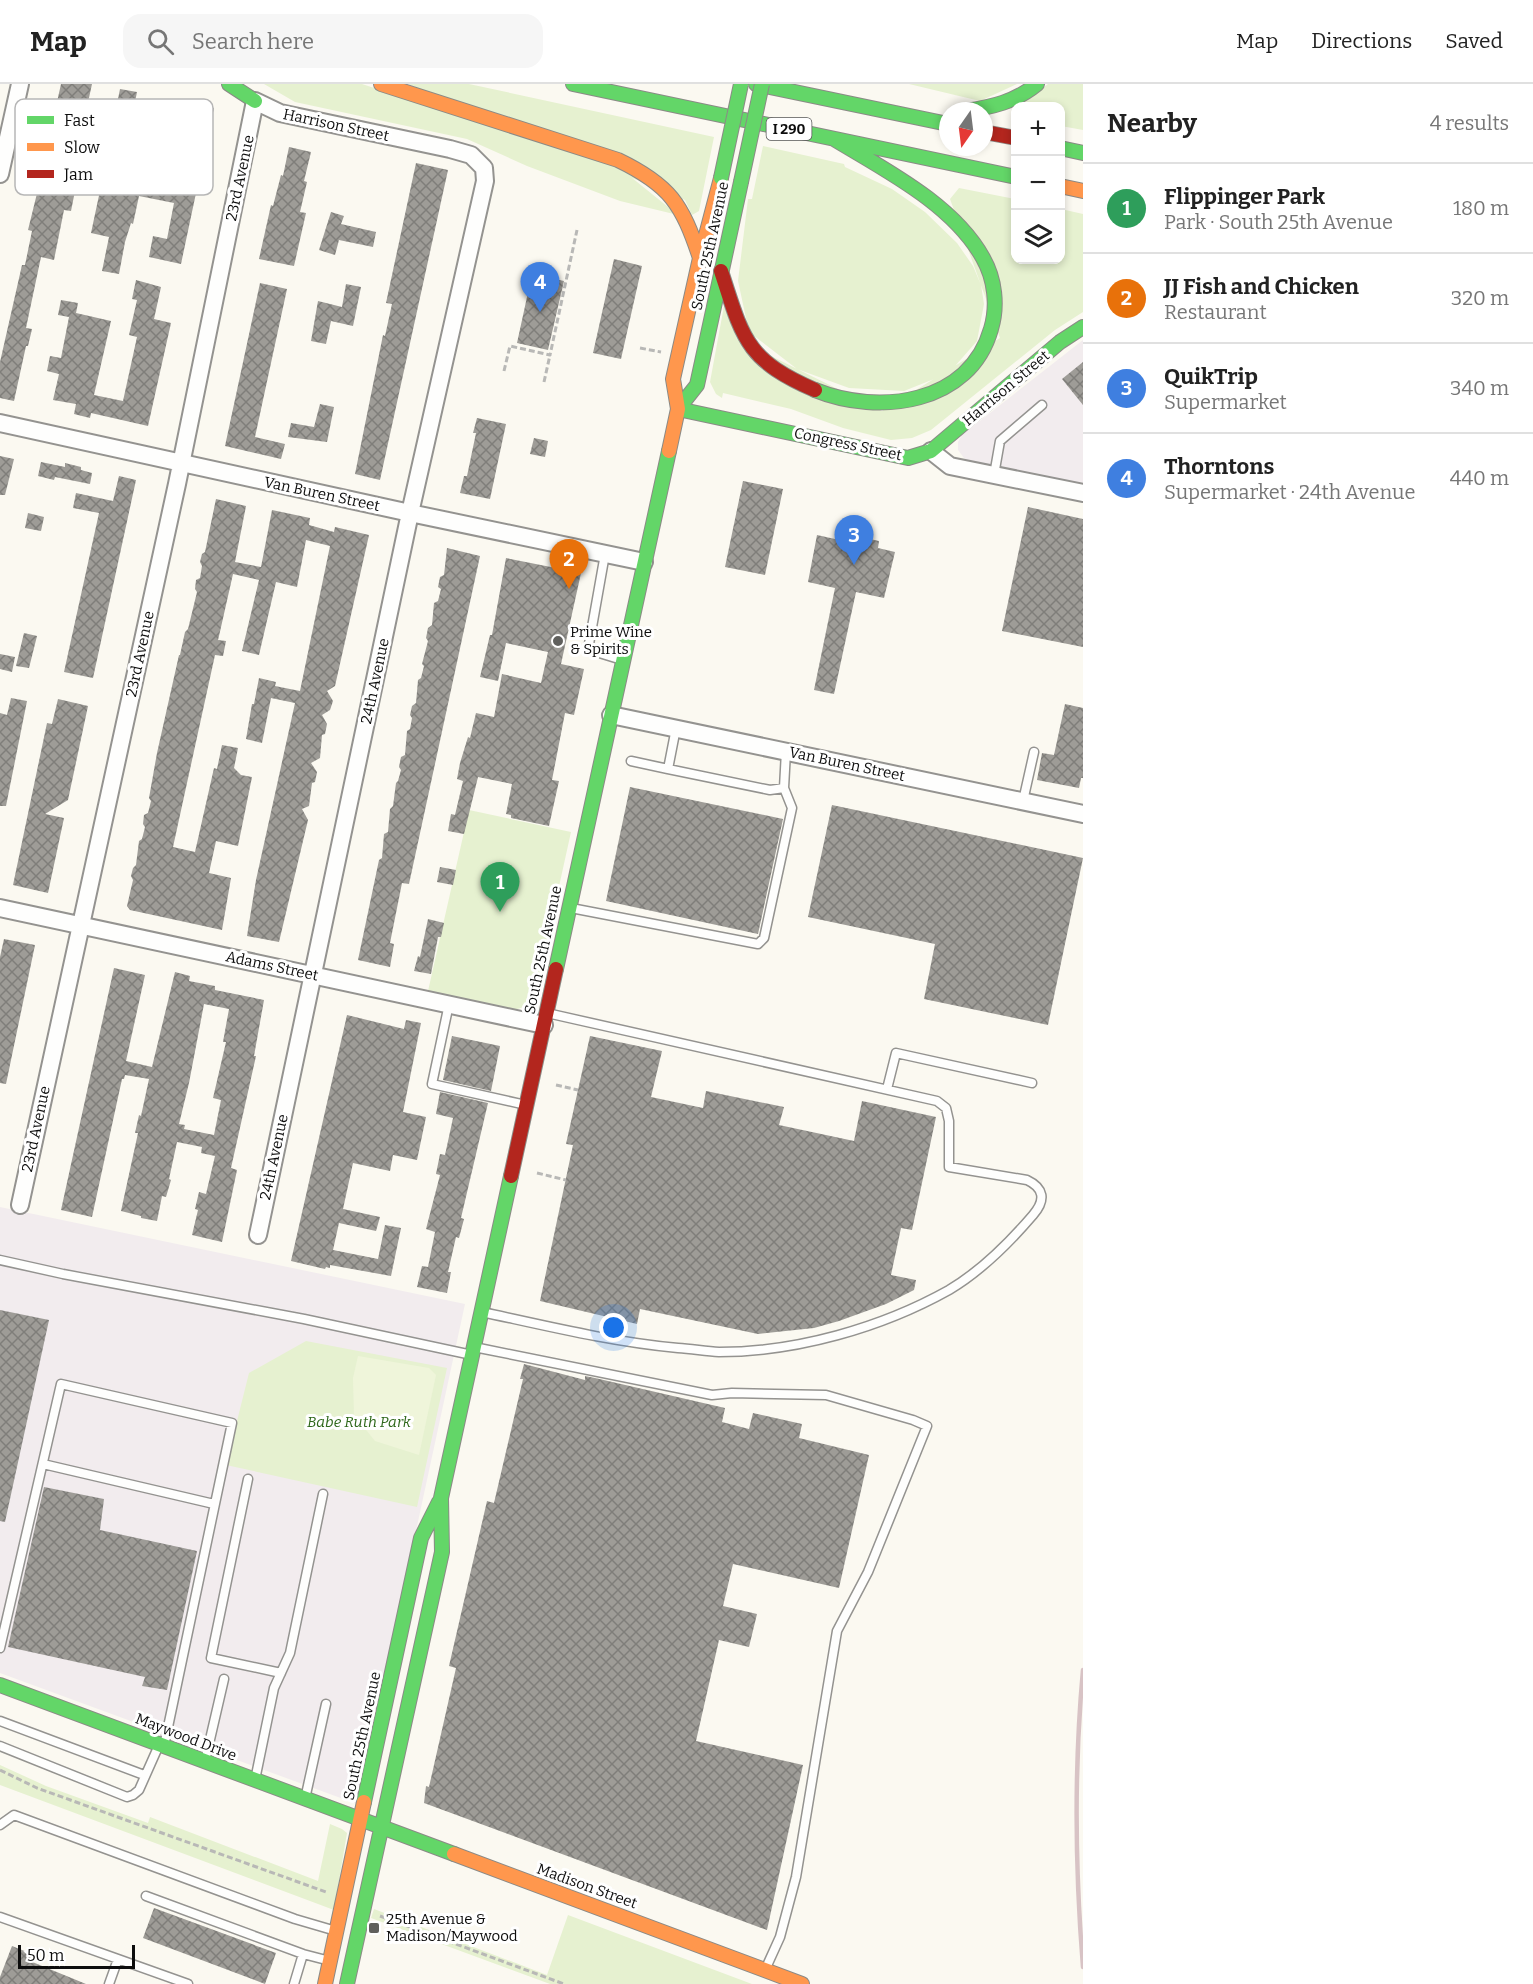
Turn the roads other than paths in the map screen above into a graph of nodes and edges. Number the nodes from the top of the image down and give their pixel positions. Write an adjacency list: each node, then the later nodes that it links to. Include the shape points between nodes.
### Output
1 (20, 84): 9 (street)
2 (229, 84): 10 (main road, Harrison Street)
3 (381, 84): 26 (main road, via 618,160 646,173 658,181 683,212)
4 (573, 84): 18 (main road, I 290)
5 (741, 84): 26 (main road, South 25th Avenue, bridge)
6 (756, 84): 14 (main road, I 290)
7 (762, 84): 27 (main road, South 25th Avenue, bridge)
8 (1037, 84): 12 (main road, via 1011,102)
9 (17, 99)
10 (255, 101): 19 (street, Harrison Street, via 280,113); 33 (street, 23rd Avenue)
11 (15, 106): 22 (street)
12 (993, 108)
13 (939, 115): 14 (main road)
14 (920, 118): 15 (main road, I 290)
15 (939, 122)
16 (993, 134): 17 (main road)
17 (1011, 137)
18 (834, 139): 23 (main road, I 290); 27 (main road, via 939,207 965,232 982,256 991,274 995,312 984,351 970,371 941,391 906,401 862,402 814,390 784,375 749,345 736,321)
19 (450, 149): 36 (street, 24th Avenue, via 471,155 484,168 485,181)
20 (1065, 149): 21 (main road)
21 (1083, 153)
22 (0, 174)
23 (1011, 176)
24 (1065, 187): 25 (main road)
25 (1083, 191)
26 (700, 258): 30 (main road, South 25th Avenue, via 673,379)
27 (721, 271): 30 (main road, South 25th Avenue, via 697,385)
28 (1083, 327): 32 (main road, Harrison Street)
29 (1042, 405): 34 (lane, via 1000,441)
30 (678, 409): 32 (main road, Congress Street, via 908,458); 38 (main road, South 25th Avenue)
31 (0, 423): 33 (street, Van Buren Street)
32 (931, 451): 34 (street, via 950,466)
33 (181, 463): 36 (street, Van Buren Street); 51 (street, 23rd Avenue)
34 (994, 475): 35 (street)
35 (1083, 493)
36 (410, 513): 37 (street, Van Buren Street); 52 (street, 24th Avenue)
37 (605, 554): 38 (street, Van Buren Street); 39 (lane, via 589,644 596,652)
38 (644, 562): 39 (main road, South 25th Avenue)
39 (622, 660): 40 (main road, South 25th Avenue)
40 (610, 715): 41 (street, Van Buren Street); 50 (main road, South 25th Avenue)
41 (676, 728): 42 (street, Van Buren Street); 45 (lane)
42 (786, 752): 46 (lane); 47 (street, Van Buren Street)
43 (1034, 752): 47 (lane)
44 (631, 761): 45 (lane)
45 (668, 769): 46 (lane, via 770,790)
46 (784, 788): 50 (lane, via 792,808 764,938 758,944)
47 (1023, 801): 48 (street, Van Buren Street)
48 (1083, 814)
49 (0, 908): 51 (street, Adams Street)
50 (569, 908): 54 (main road, South 25th Avenue)
51 (80, 925): 52 (street, Adams Street); 58 (street, 23rd Avenue)
52 (313, 975): 53 (street, Adams Street); 59 (street, 24th Avenue)
53 (449, 1004): 54 (street, Adams Street); 57 (lane, via 432,1084)
54 (545, 1019): 56 (lane); 57 (main road, South 25th Avenue)
55 (1032, 1083): 56 (lane, via 896,1053)
56 (887, 1089): 61 (lane, via 937,1101 946,1108 949,1167 1027,1180 1042,1192 1043,1201 1022,1228 978,1269 949,1289 862,1329 774,1348 718,1352 638,1345)
57 (526, 1106): 61 (main road, South 25th Avenue)
58 (20, 1205)
59 (258, 1235)
60 (0, 1260): 62 (lane)
61 (481, 1312): 62 (main road, South 25th Avenue)
62 (473, 1351): 66 (main road, South 25th Avenue); 89 (lane, via 712,1395 826,1395 927,1426 872,1562 837,1631 796,1877 780,1937)
63 (43, 1464): 67 (lane); 67 (lane, via 61,1383 220,1420 232,1423); 68 (lane)
64 (248, 1479): 69 (lane, via 211,1658)
65 (323, 1494): 69 (lane, via 290,1653)
66 (441, 1498): 80 (main road, South 25th Avenue, via 421,1538); 82 (main road, South 25th Avenue, via 442,1552)
67 (214, 1504): 74 (lane)
68 (0, 1648)
69 (280, 1674): 78 (lane)
70 (224, 1679): 76 (lane)
71 (0, 1685): 74 (main road, Maywood Drive)
72 (326, 1704): 79 (lane)
73 (0, 1721): 77 (lane)
74 (161, 1745): 76 (main road, Maywood Drive); 77 (lane)
75 (0, 1746): 77 (lane, via 128,1797 139,1790)
76 (205, 1762): 78 (main road, Maywood Drive)
77 (144, 1775)
78 (255, 1780): 79 (main road, Maywood Drive)
79 (305, 1799): 80 (main road, Maywood Drive)
80 (360, 1820): 82 (main road, Madison Street); 85 (main road, South 25th Avenue)
81 (0, 1825): 85 (lane, via 14,1815)
82 (381, 1828): 89 (main road, Madison Street); 94 (main road, South 25th Avenue)
83 (146, 1896): 86 (lane)
84 (0, 1917): 87 (lane)
85 (336, 1931): 88 (main road, South 25th Avenue)
86 (303, 1954): 88 (lane); 92 (lane)
87 (118, 1959): 90 (lane); 91 (lane)
88 (330, 1961): 93 (main road, South 25th Avenue)
89 (765, 1970): 95 (main road, Madison Street)
90 (109, 1984)
91 (189, 1984)
92 (294, 1984)
93 (325, 1984)
94 (347, 1984)
95 (802, 1984)

